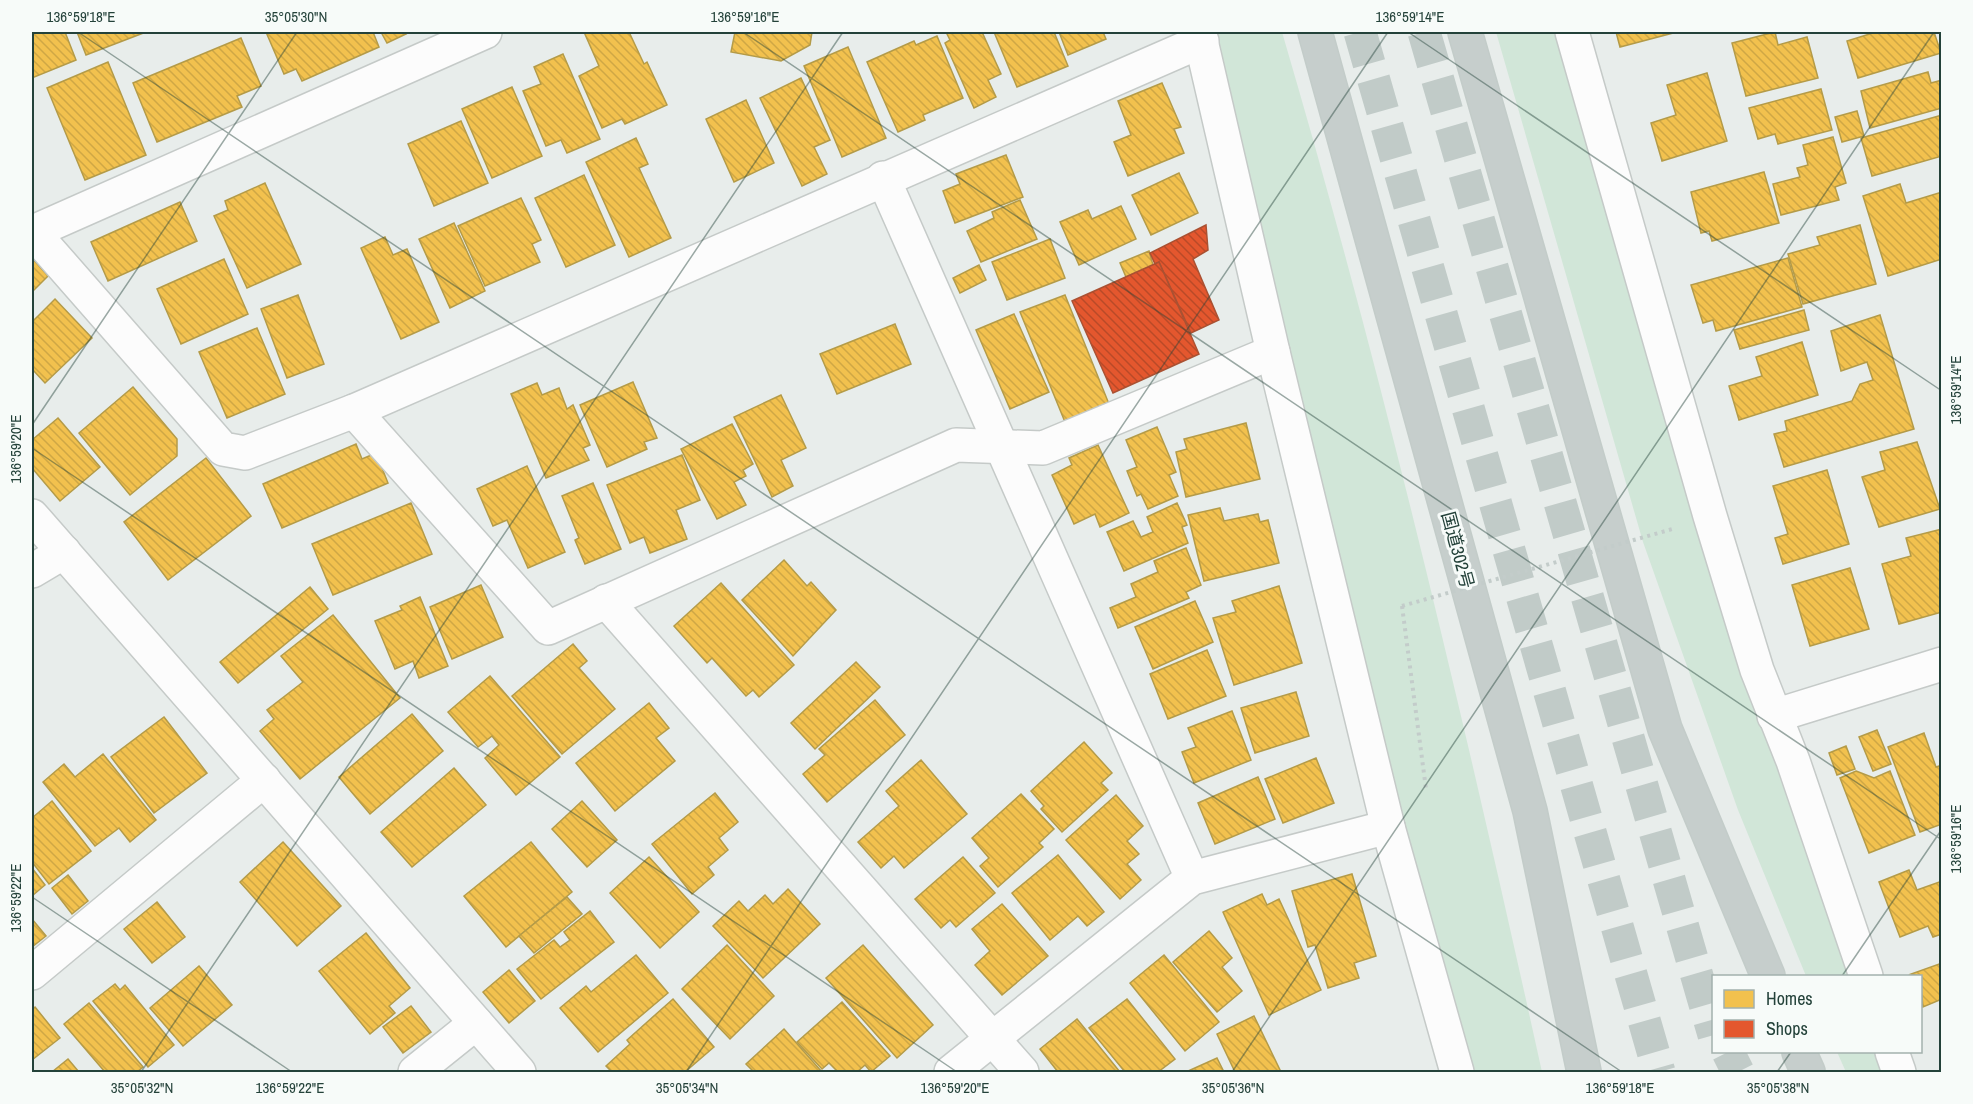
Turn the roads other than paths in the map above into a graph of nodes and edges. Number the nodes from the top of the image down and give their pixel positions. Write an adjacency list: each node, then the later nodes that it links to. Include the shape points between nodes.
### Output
1 (485, 32): 7 (street)
2 (1315, 32): 32 (highway, 国道302号, via 1530,811)
3 (1465, 32): 21 (highway, via 1665,729)
4 (1572, 32): 16 (street, via 1710,516)
5 (1200, 36): 6 (street); 8 (street)
6 (883, 178): 9 (street); 10 (street)
7 (32, 231): 9 (street, via 223,448 245,453)
8 (1273, 352): 10 (street, via 1043,448); 18 (street)
9 (354, 411): 14 (street, via 548,627)
10 (1003, 447): 14 (street, via 956,445); 19 (street)
11 (32, 516): 12 (street)
12 (64, 552): 13 (street); 17 (street)
13 (32, 571)
14 (606, 601): 24 (street)
15 (1941, 664): 16 (street)
16 (1774, 716): 22 (street)
17 (264, 780): 20 (street); 23 (street)
18 (1388, 827): 19 (street); 31 (street)
19 (1192, 878): 24 (street)
20 (32, 973)
21 (1768, 975)
22 (1866, 975)
23 (476, 1023): 27 (street); 28 (street)
24 (993, 1039): 29 (street); 30 (street)
25 (1799, 1053): 33 (highway)
26 (1892, 1053): 34 (street)
27 (415, 1072)
28 (519, 1072)
29 (951, 1072)
30 (1022, 1072)
31 (1457, 1072)
32 (1584, 1072)
33 (1808, 1072)
34 (1899, 1072)

